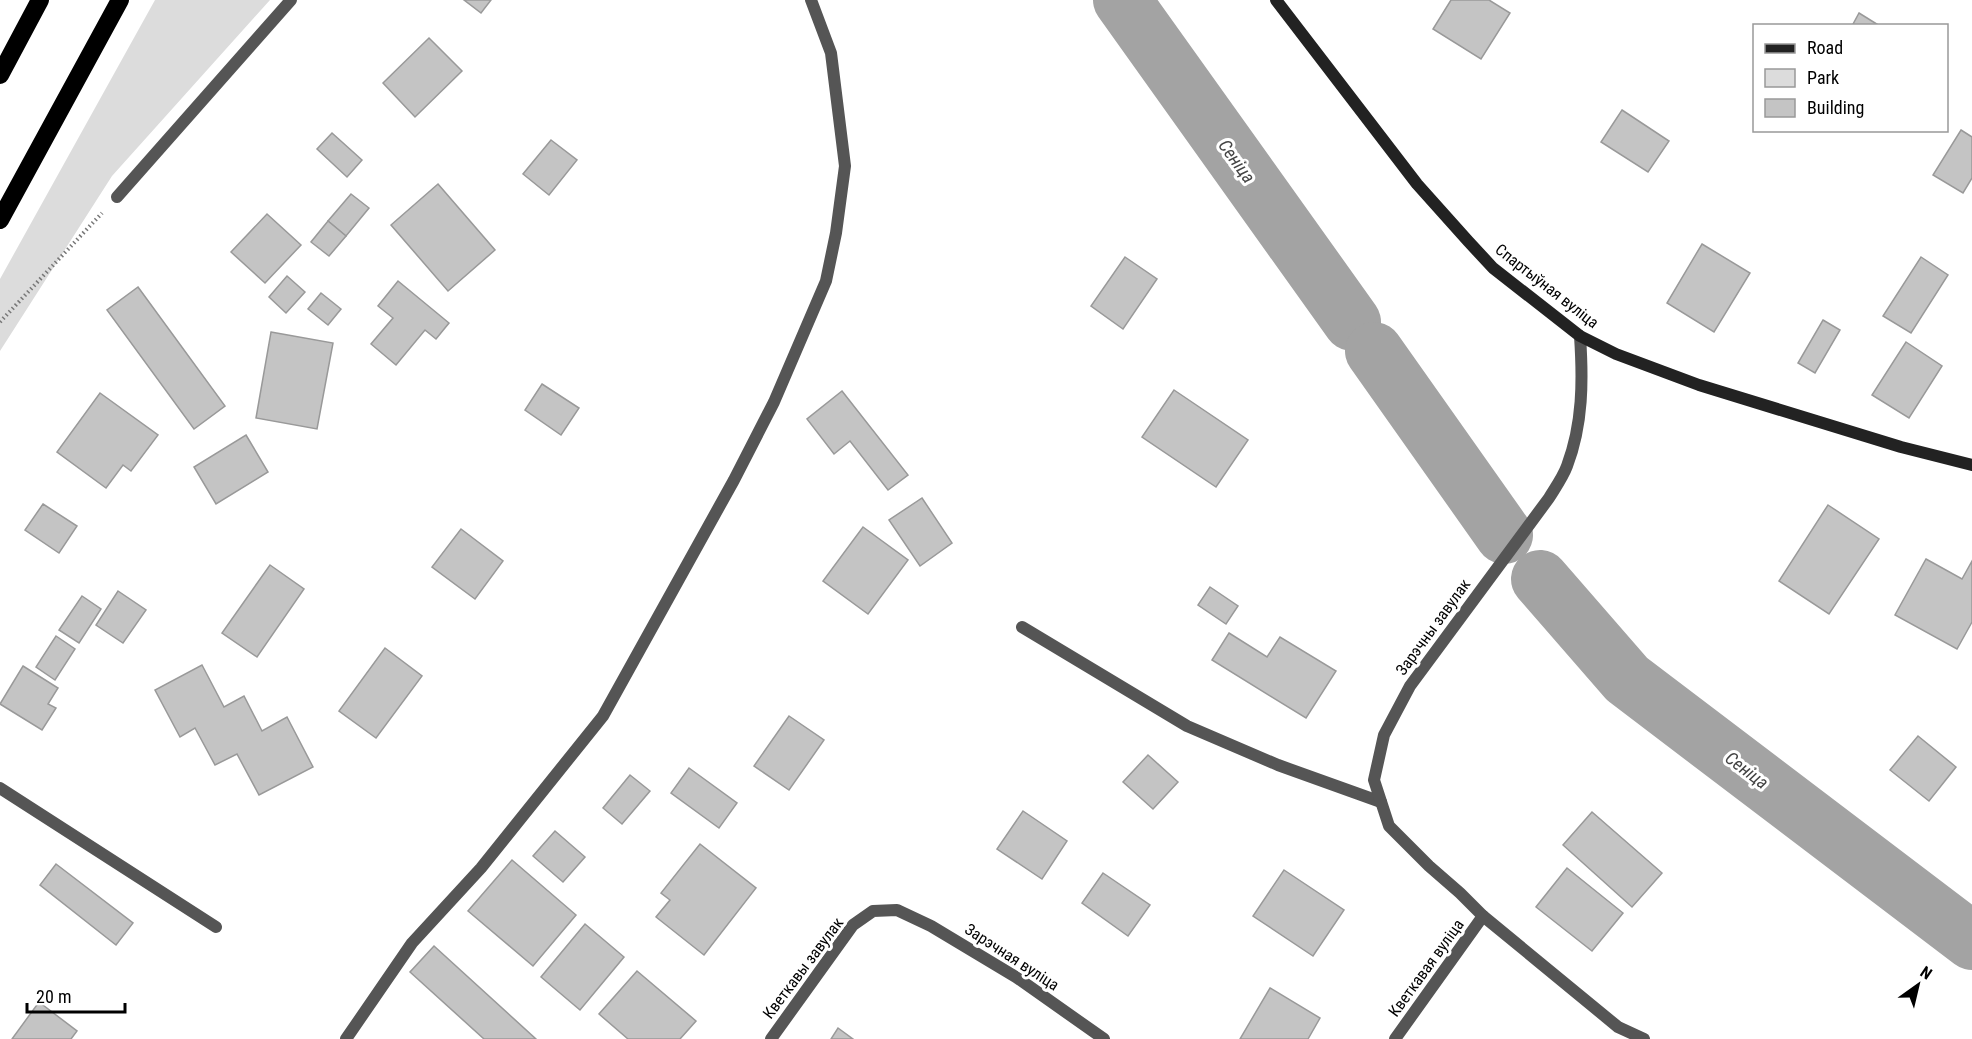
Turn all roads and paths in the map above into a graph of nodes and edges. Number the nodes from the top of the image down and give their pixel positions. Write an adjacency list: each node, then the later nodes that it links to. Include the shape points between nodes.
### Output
1 (40, 0): 6 (highway)
2 (120, 0): 8 (highway)
3 (291, 0): 7 (street)
4 (810, 0): 17 (street, via 831,53 845,166 826,281 774,402 603,716 481,868 412,943)
5 (1276, 0): 9 (street, Спартыўная вуліца, via 1417,184 1468,242 1492,268)
6 (0, 75)
7 (117, 196)
8 (0, 220)
9 (1580, 336): 10 (street, Спартыўная вуліца, via 1699,386); 13 (street, Зарэчны завулак, via 1581,416 1567,467 1549,498 1410,686 1384,735 1374,780)
10 (1972, 465)
11 (1022, 627): 13 (street, via 1187,726 1278,765)
12 (0, 788): 16 (street)
13 (1382, 802): 15 (street, Зарэчны завулак, via 1389,826)
14 (897, 910): 18 (street, Кветкавы завулак, via 873,911 853,925); 19 (street, Зарэчная вуліца, via 1016,977)
15 (1483, 916): 20 (street, Кветкавая вуліца); 21 (street, Зарэчны завулак, via 1618,1027)
16 (216, 927)
17 (346, 1039)
18 (771, 1039)
19 (1104, 1039)
20 (1395, 1039)
21 (1644, 1039)

